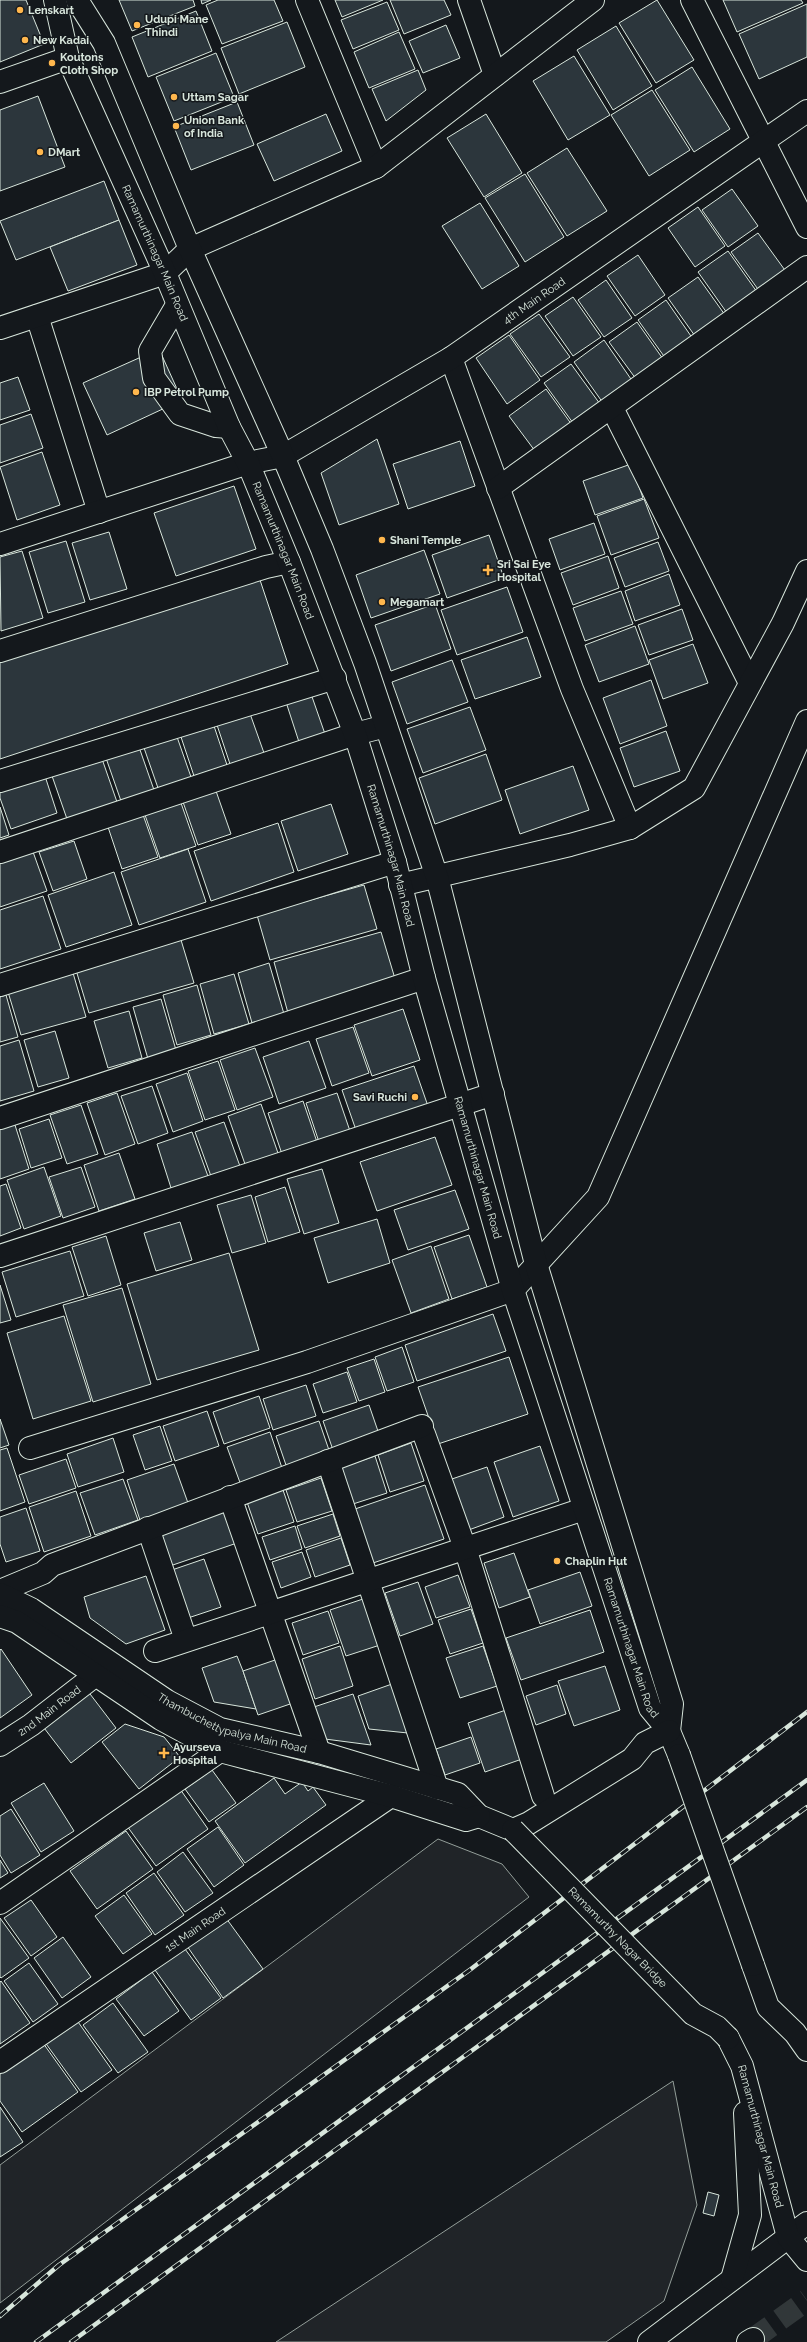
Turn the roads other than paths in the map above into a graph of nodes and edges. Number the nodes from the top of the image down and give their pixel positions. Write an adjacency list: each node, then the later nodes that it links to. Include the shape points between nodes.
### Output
1 (55, 0): 7 (street, Ramamurthinagar Main Road)
2 (77, 0): 14 (street, Ramamurthinagar Main Road, via 104,43)
3 (307, 0): 12 (street)
4 (469, 0): 8 (street)
5 (593, 0): 8 (street)
6 (692, 0): 11 (street)
7 (68, 58): 9 (street); 16 (street, Ramamurthinagar Main Road)
8 (494, 75): 12 (street)
9 (0, 82)
10 (807, 111): 11 (street, 4th Main Road)
11 (764, 142): 13 (street); 20 (street, 4th Main Road)
12 (376, 167): 14 (street)
13 (807, 227)
14 (190, 250): 16 (street); 23 (street, Ramamurthinagar Main Road)
15 (807, 268): 21 (street)
16 (165, 273): 17 (street, Ramamurthinagar Main Road); 18 (street)
17 (177, 305): 22 (street, Ramamurthinagar Main Road); 22 (street, via 150,351 154,378 180,414 216,426)
18 (37, 316): 19 (street); 26 (street)
19 (0, 328)
20 (450, 358): 23 (street, 4th Main Road); 25 (street)
21 (612, 408): 25 (street); 32 (street)
22 (229, 427): 24 (street, Ramamurthinagar Main Road)
23 (283, 456): 24 (street, 4th Main Road); 34 (street, Ramamurthinagar Main Road, via 322,549)
24 (248, 463): 26 (street, 4th Main Road); 28 (street, Ramamurthinagar Main Road)
25 (498, 488): 37 (street, via 572,689)
26 (99, 512): 27 (street, 4th Main Road)
27 (0, 544)
28 (289, 562): 30 (street); 31 (street, Ramamurthinagar Main Road)
29 (807, 571): 32 (street, via 784,623)
30 (0, 651)
31 (334, 678): 35 (street, Ramamurthinagar Main Road); 36 (street)
32 (750, 683): 37 (street, via 694,788)
33 (807, 721): 48 (street, via 598,1197)
34 (386, 726): 35 (street); 40 (street, Ramamurthinagar Main Road)
35 (355, 734): 38 (street); 39 (street, Ramamurthinagar Main Road)
36 (0, 781)
37 (630, 828): 40 (street)
38 (0, 852)
39 (395, 862): 41 (street, Ramamurthinagar Main Road); 43 (street)
40 (437, 877): 41 (street); 44 (street, Ramamurthinagar Main Road)
41 (400, 885): 42 (street, Ramamurthinagar Main Road)
42 (424, 978): 45 (street, Ramamurthinagar Main Road); 46 (street)
43 (0, 985)
44 (493, 1094): 45 (street); 48 (street, Ramamurthinagar Main Road)
45 (460, 1105): 47 (street); 49 (street, Ramamurthinagar Main Road)
46 (0, 1118)
47 (0, 1256)
48 (536, 1264): 49 (street); 64 (street, Ramamurthinagar Main Road, via 672,1704)
49 (513, 1290): 50 (street, via 307,1362); 53 (street, Ramamurthinagar Main Road)
50 (30, 1448)
51 (328, 1461): 52 (street); 55 (street, via 423,1430); 56 (street)
52 (230, 1497): 54 (street); 59 (street)
53 (584, 1509): 55 (street); 64 (street, Ramamurthinagar Main Road, via 650,1708)
54 (148, 1528): 57 (street, via 52,1565 43,1573); 61 (street)
55 (465, 1548): 56 (street); 71 (street)
56 (367, 1581): 59 (street); 69 (street)
57 (0, 1590)
58 (0, 1594): 68 (street, Thambuchettypalya Main Road, via 31,1609 166,1700 220,1729)
59 (271, 1612): 61 (street); 68 (street)
60 (0, 1616): 63 (street, Thambuchettypalya Main Road, via 17,1622)
61 (186, 1640): 62 (street)
62 (155, 1651)
63 (97, 1674): 66 (street, 2nd Main Road, via 31,1725); 67 (street, Thambuchettypalya Main Road, via 161,1719)
64 (669, 1731): 65 (street, Thambuchettypalya Main Road); 75 (street, Ramamurthinagar Main Road, bridge, via 768,2007 795,2033)
65 (645, 1743): 71 (street, Thambuchettypalya Main Road, via 624,1746); 72 (street, Thambuchettypalya Main Road, via 632,1759 529,1823)
66 (0, 1745)
67 (220, 1751): 70 (street, Thambuchettypalya Main Road); 73 (street)
68 (320, 1752): 69 (street, Thambuchettypalya Main Road)
69 (437, 1788): 72 (street, Thambuchettypalya Main Road, via 458,1794)
70 (390, 1796): 72 (street, Thambuchettypalya Main Road, via 466,1820); 76 (street, 1st Main Road)
71 (543, 1796): 72 (street, Thambuchettypalya Main Road)
72 (497, 1823): 74 (street, Ramamurthy Nagar Bridge, bridge, via 693,2014 717,2028)
73 (0, 1903)
74 (728, 2038): 77 (street, Ramamurthinagar Main Road)
75 (807, 2050)
76 (0, 2062)
77 (742, 2066): 79 (street, Ramamurthinagar Main Road); 81 (street, via 750,2215)
78 (807, 2223): 79 (street)
79 (788, 2237): 80 (street); 81 (street)
80 (807, 2260)
81 (732, 2279): 82 (street)
82 (649, 2342)

